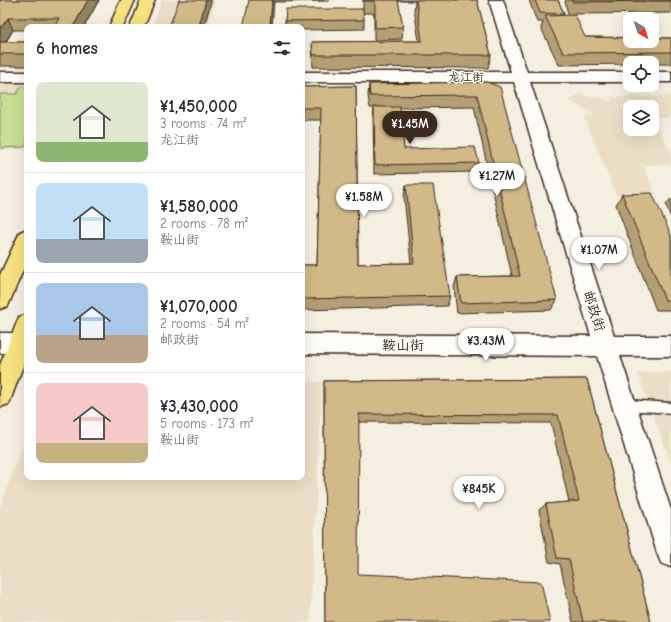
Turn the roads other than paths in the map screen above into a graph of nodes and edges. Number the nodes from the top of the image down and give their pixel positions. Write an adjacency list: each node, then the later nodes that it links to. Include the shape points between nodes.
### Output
1 (128, 0): 4 (main road)
2 (148, 0): 5 (main road)
3 (496, 0): 9 (street, 邮政街)
4 (117, 24)
5 (138, 24)
6 (0, 77): 7 (street)
7 (24, 77)
8 (305, 77): 9 (street, 龙江街)
9 (520, 77): 10 (street, 龙江街); 17 (street, 邮政街)
10 (623, 77)
11 (659, 77): 12 (street)
12 (671, 77)
13 (24, 244): 14 (main road)
14 (0, 300)
15 (19, 339): 19 (main road)
16 (305, 344): 17 (street, 鞍山街)
17 (605, 345): 18 (street, 鞍山街); 20 (street, 邮政街)
18 (671, 346)
19 (0, 396)
20 (624, 405): 21 (lane); 22 (street, 邮政街)
21 (671, 408)
22 (671, 552)

